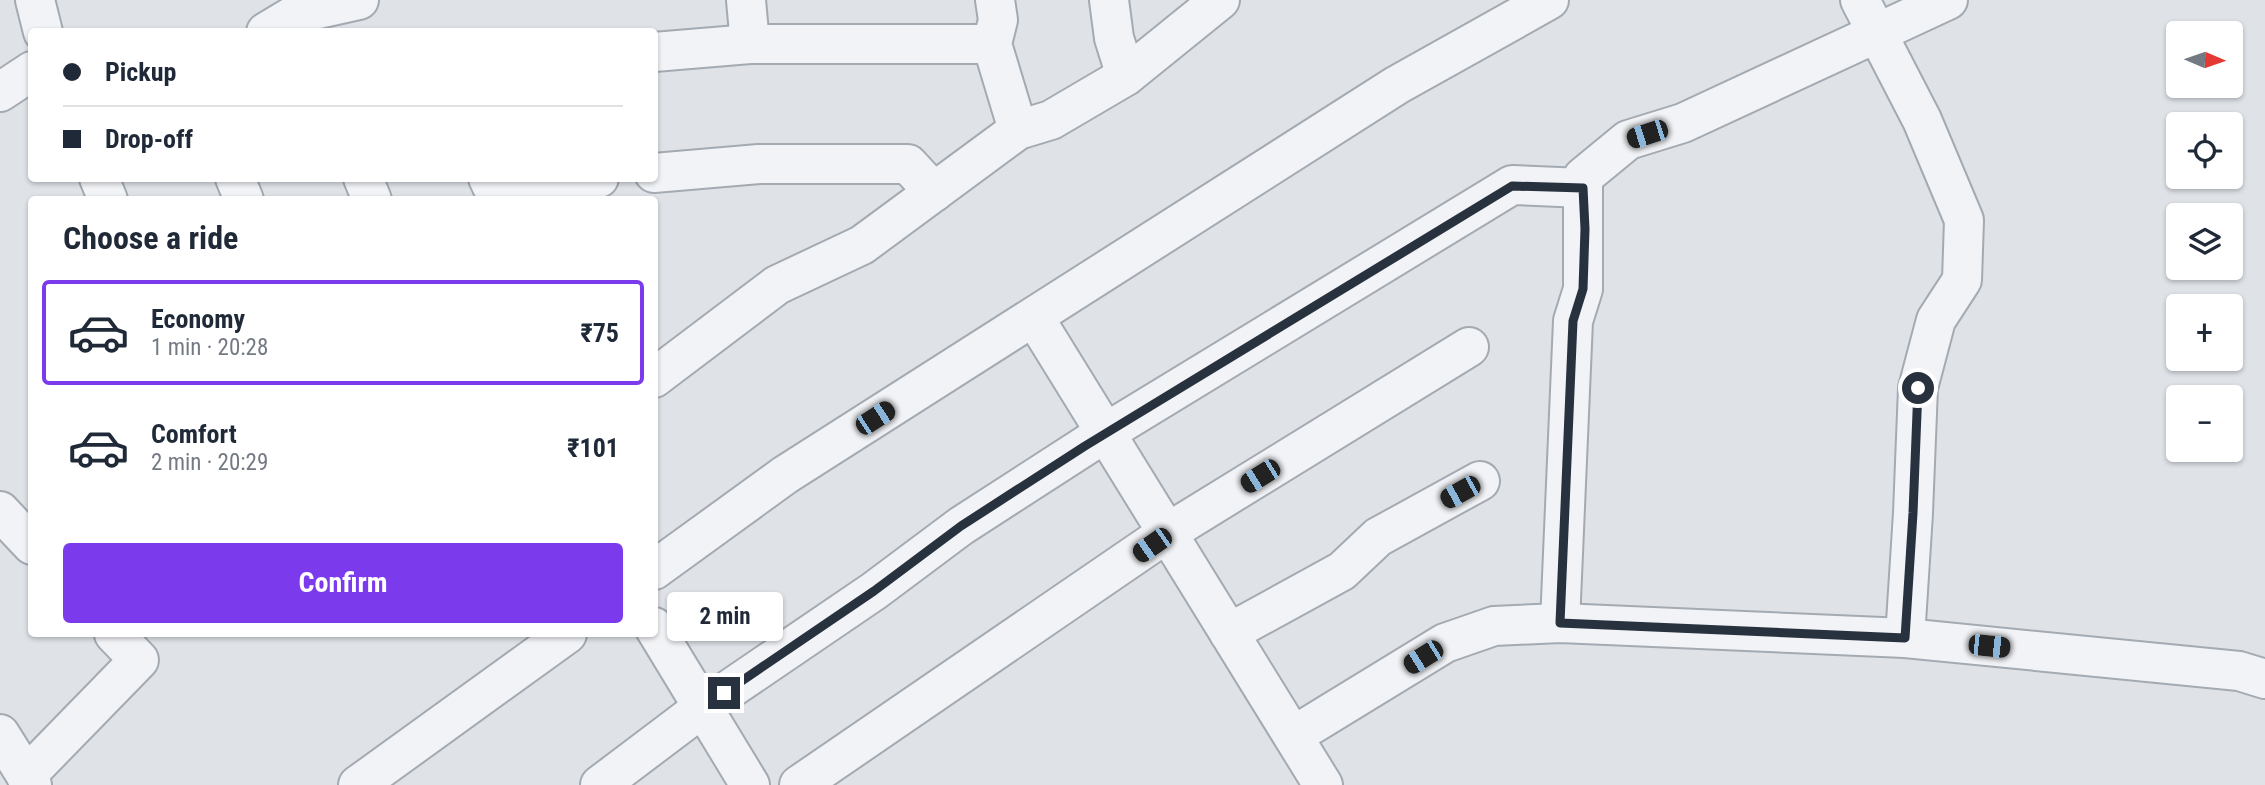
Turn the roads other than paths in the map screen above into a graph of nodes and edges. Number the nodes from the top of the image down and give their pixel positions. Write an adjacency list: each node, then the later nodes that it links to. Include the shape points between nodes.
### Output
1 (35, 0): 11 (street)
2 (359, 0): 10 (street)
3 (746, 0): 12 (street)
4 (995, 0): 13 (street, via 998,20)
5 (1109, 0): 16 (street)
6 (1220, 0): 16 (street)
7 (1549, 0): 24 (street, via 1397,85)
8 (1948, 0): 9 (street)
9 (1868, 17): 21 (street, via 1683,123 1628,140 1583,177); 38 (street, via 1922,120 1964,220 1962,280 1936,320 1918,388)
10 (289, 19)
11 (42, 28)
12 (750, 44): 13 (street); 14 (street)
13 (992, 44): 18 (street)
14 (658, 52)
15 (28, 74): 17 (street)
16 (1126, 76): 18 (street, via 1051,120)
17 (0, 92)
18 (1018, 130): 22 (street)
19 (658, 173): 22 (street, via 759,164 908,164)
20 (580, 182): 23 (street)
21 (1583, 188): 27 (street, via 1512,186); 33 (street, via 1583,289 1573,321)
22 (934, 192): 26 (street, via 862,245 777,285)
23 (512, 196)
24 (1034, 317): 27 (street); 32 (street, via 785,475)
25 (1469, 347): 30 (street)
26 (658, 375)
27 (1105, 433): 30 (street); 40 (street, via 961,526)
28 (1480, 481): 34 (street, via 1378,537 1342,571)
29 (0, 510): 31 (street)
30 (1167, 533): 34 (street); 47 (street)
31 (28, 541)
32 (658, 567)
33 (1560, 623): 38 (street); 42 (street, via 1494,626 1445,643)
34 (1228, 633): 42 (street)
35 (658, 634): 40 (street)
36 (117, 637): 43 (street, via 139,660)
37 (558, 637): 44 (street)
38 (1905, 638): 39 (street, via 2239,671)
39 (2265, 679)
40 (702, 708): 45 (street); 46 (street)
41 (0, 734): 43 (street)
42 (1293, 736): 48 (street)
43 (29, 780)
44 (358, 785)
45 (600, 785)
46 (750, 785)
47 (799, 785)
48 (1323, 785)

